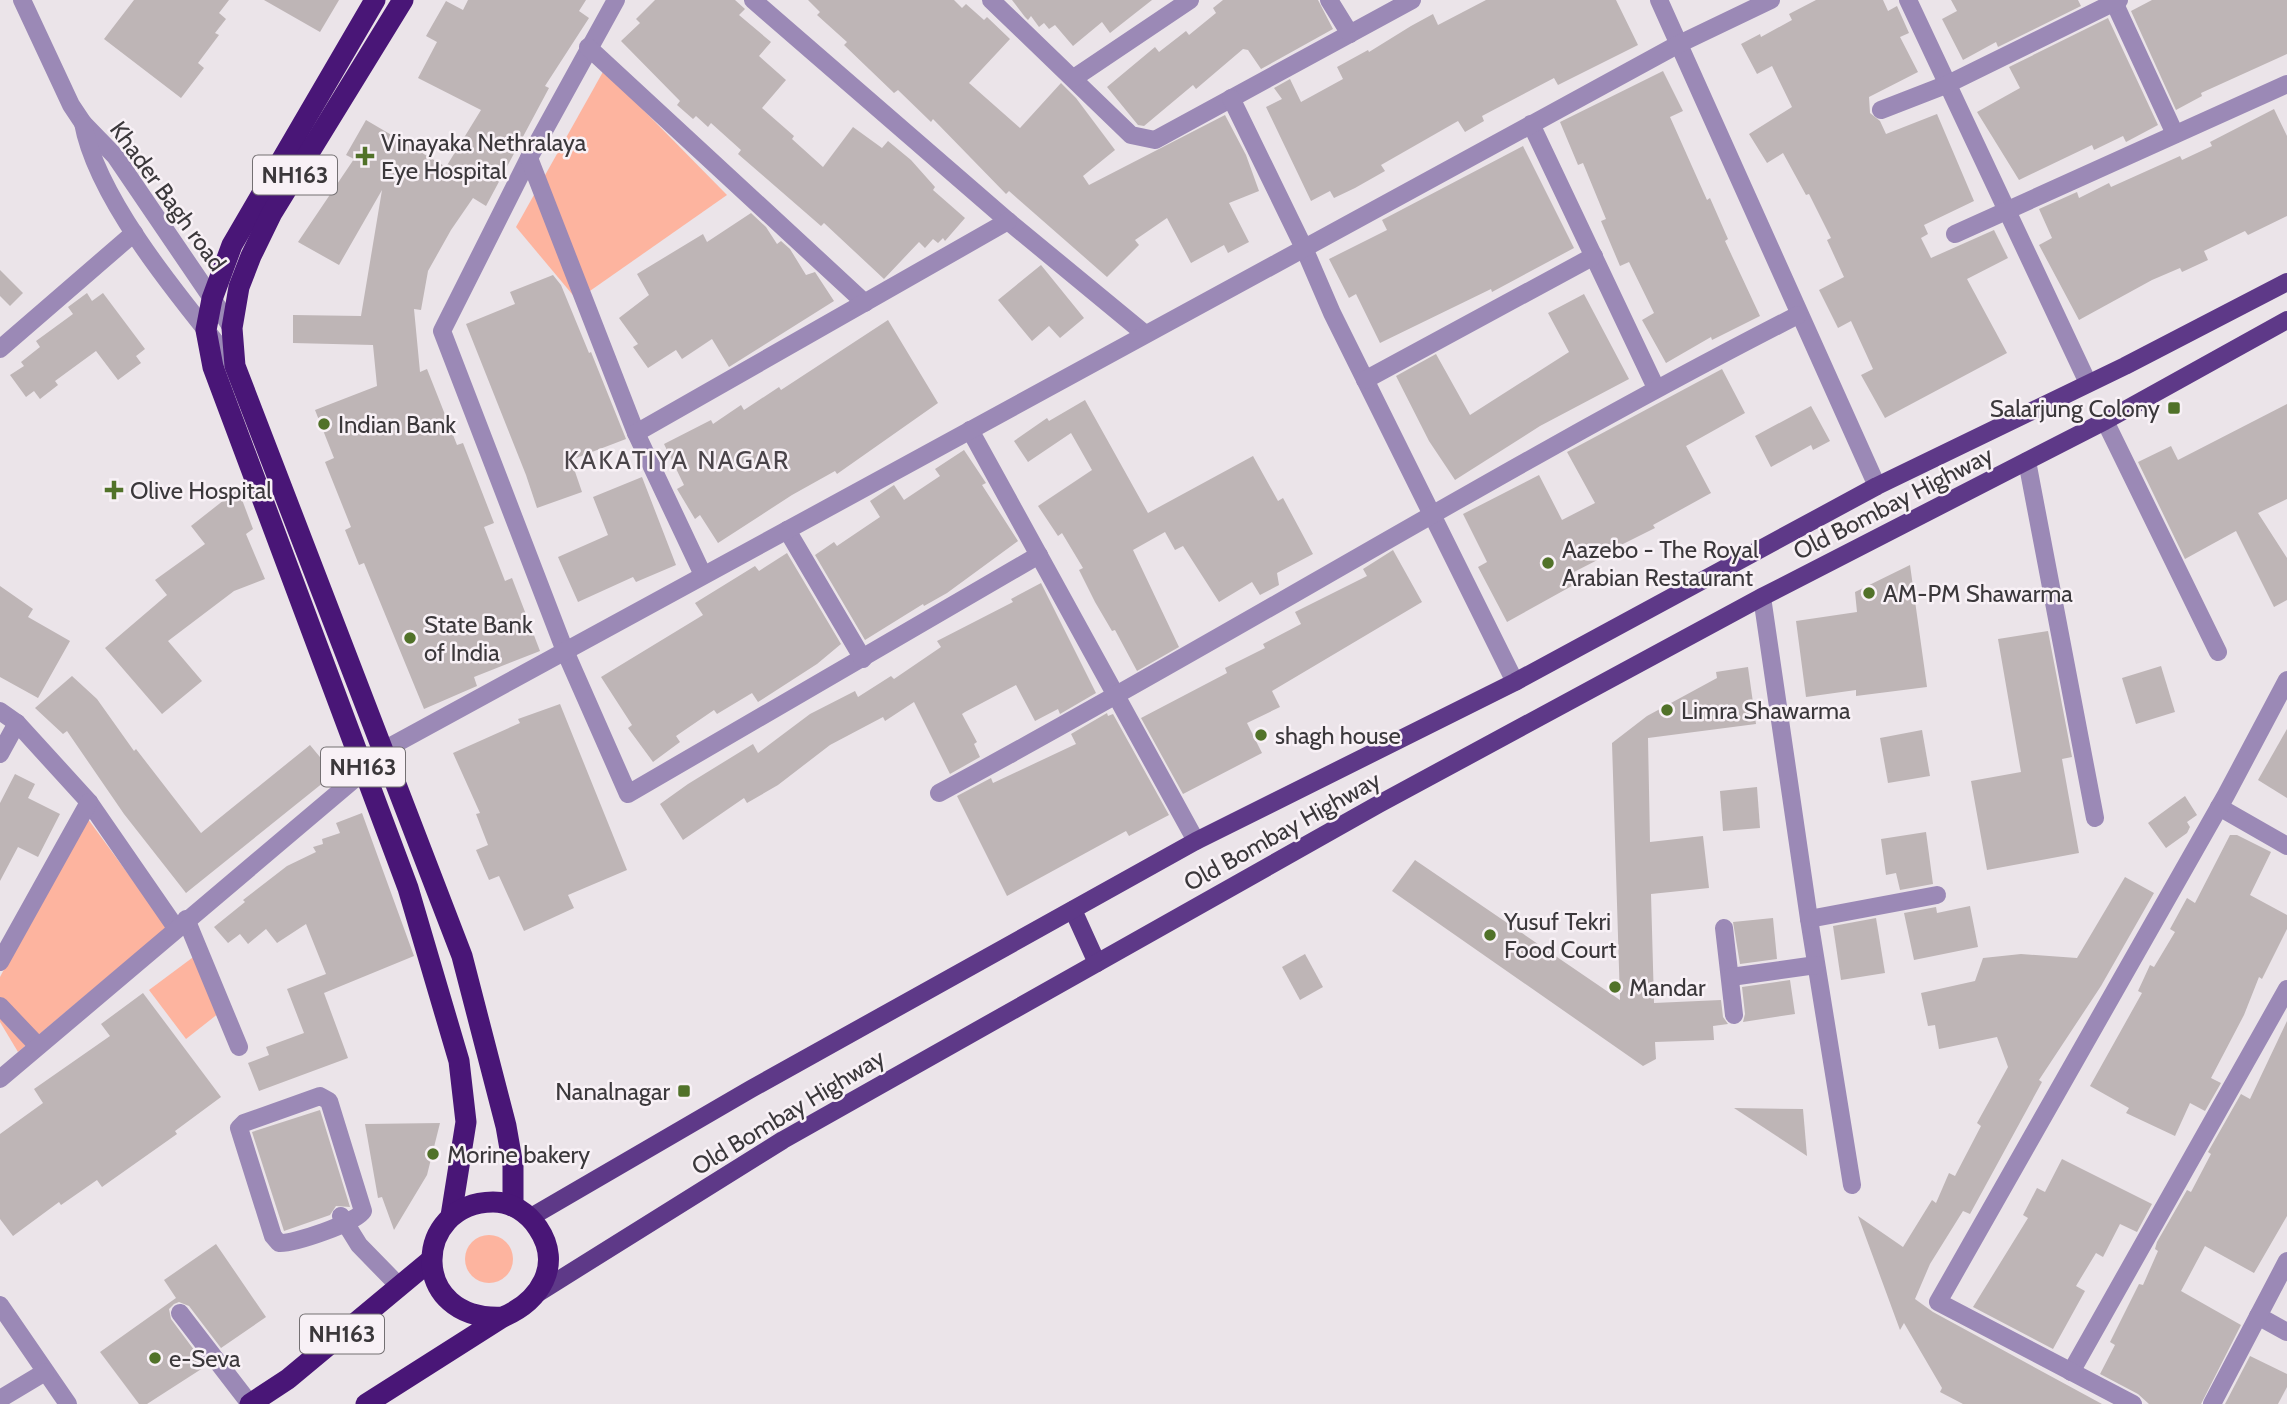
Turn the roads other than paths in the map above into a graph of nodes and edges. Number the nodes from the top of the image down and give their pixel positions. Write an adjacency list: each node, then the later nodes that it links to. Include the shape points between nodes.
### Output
1 (22, 0): 22 (street, Khader Bagh road)
2 (375, 0): 33 (highway, NH163, via 232,245)
3 (403, 0): 37 (highway, NH163, via 272,213 243,276)
4 (616, 0): 16 (street)
5 (753, 0): 27 (street)
6 (991, 0): 17 (street)
7 (1190, 0): 17 (street)
8 (1329, 0): 14 (street)
9 (1412, 0): 14 (street)
10 (1659, 0): 15 (street)
11 (1771, 0): 15 (street)
12 (1908, 0): 18 (street)
13 (2117, 1): 18 (street); 24 (street)
14 (1350, 34): 20 (street)
15 (1677, 45): 23 (street); 35 (street)
16 (588, 47): 25 (street); 34 (street)
17 (1074, 78): 20 (street, via 1131,135 1156,140)
18 (1948, 84): 21 (street); 26 (street)
19 (2287, 84): 24 (street)
20 (1231, 99): 30 (street)
21 (1881, 110)
22 (83, 123): 28 (street, Khader Bagh road, via 88,151); 33 (street, Khader Bagh road, via 116,156)
23 (1531, 124): 30 (street); 31 (street)
24 (2175, 134): 26 (street)
25 (529, 158): 47 (street); 55 (street, via 442,331)
26 (2007, 211): 29 (street); 43 (street)
27 (1008, 221): 34 (street); 39 (street)
28 (134, 233): 38 (street, Khader Bagh road); 40 (street)
29 (1955, 234)
30 (1304, 248): 39 (street); 42 (street)
31 (1594, 256): 42 (street); 44 (street)
32 (2287, 282): 43 (main road, Old Bombay Highway)
33 (212, 299): 37 (street, Khader Bagh road); 38 (highway, NH163)
34 (865, 303): 47 (street)
35 (1798, 315): 44 (street); 49 (street)
36 (2287, 320): 45 (main road, Old Bombay Highway)
37 (232, 328): 41 (highway, NH163)
38 (206, 330): 41 (street, Khader Bagh road); 65 (highway, NH163, via 213,367)
39 (1145, 334): 46 (street)
40 (0, 349)
41 (235, 366): 63 (highway, NH163)
42 (1365, 380): 50 (street)
43 (2088, 383): 49 (main road, Old Bombay Highway)
44 (1656, 388): 50 (street)
45 (2105, 421): 48 (main road, Old Bombay Highway); 56 (street)
46 (970, 430): 51 (street); 52 (street)
47 (636, 433): 53 (street)
48 (2027, 461): 54 (main road, Old Bombay Highway); 69 (street)
49 (1877, 486): 59 (main road, Old Bombay Highway)
50 (1431, 516): 59 (street); 60 (street)
51 (787, 530): 53 (street); 57 (street)
52 (1039, 555): 57 (street); 60 (street)
53 (704, 575): 55 (street)
54 (1762, 597): 74 (street); 78 (main road, Old Bombay Highway)
55 (565, 651): 57 (street, via 628,794); 63 (street)
56 (2218, 652)
57 (863, 659)
58 (2287, 680): 68 (street)
59 (1515, 682): 70 (main road, Old Bombay Highway)
60 (1117, 696): 66 (street); 70 (street)
61 (0, 711): 62 (street)
62 (16, 723): 64 (street); 67 (street)
63 (382, 751): 88 (highway, NH163, via 462,956 506,1126)
64 (0, 754)
65 (365, 771): 75 (street); 89 (highway, NH163, via 408,888 459,1061 466,1122)
66 (939, 793)
67 (89, 802): 75 (street); 77 (street)
68 (2219, 807): 71 (street); 101 (street, via 1938,1302)
69 (2095, 818)
70 (1196, 841): 73 (main road, Old Bombay Highway)
71 (2287, 846)
72 (1937, 895): 74 (street)
73 (1073, 910): 78 (main road); 88 (main road, Old Bombay Highway)
74 (1809, 919): 79 (street)
75 (181, 923): 84 (street); 85 (street)
76 (1724, 928): 80 (street)
77 (0, 962)
78 (1097, 963): 94 (main road, Old Bombay Highway, via 783,1140)
79 (1816, 965): 80 (street); 87 (street)
80 (1731, 977): 83 (street)
81 (2287, 989): 101 (street)
82 (0, 1006): 84 (street)
83 (1734, 1015)
84 (38, 1046): 86 (street)
85 (239, 1047)
86 (0, 1079)
87 (1852, 1185)
88 (522, 1211): 89 (highway, via 500,1202 480,1202); 94 (highway, NH163, via 545,1238 549,1258)
89 (452, 1216): 91 (highway, NH163, via 435,1240)
90 (343, 1220): 90 (street, via 284,1244 275,1240 239,1132 244,1123 320,1096 327,1098 363,1209 360,1216); 93 (street, via 359,1245)
91 (431, 1260): 93 (highway, NH163); 98 (highway, via 439,1290 449,1302 474,1316)
92 (2287, 1261): 97 (street)
93 (399, 1286): 104 (highway, NH163, via 288,1379)
94 (538, 1293): 98 (highway, NH163, via 522,1309)
95 (0, 1305): 100 (street)
96 (180, 1313): 104 (street)
97 (2258, 1316): 99 (street); 107 (street)
98 (503, 1317): 105 (highway, NH163)
99 (2287, 1332)
100 (45, 1372): 102 (street); 103 (street)
101 (2071, 1373): 106 (street)
102 (0, 1399)
103 (68, 1404)
104 (250, 1404)
105 (366, 1404)
106 (2133, 1404)
107 (2212, 1404)

